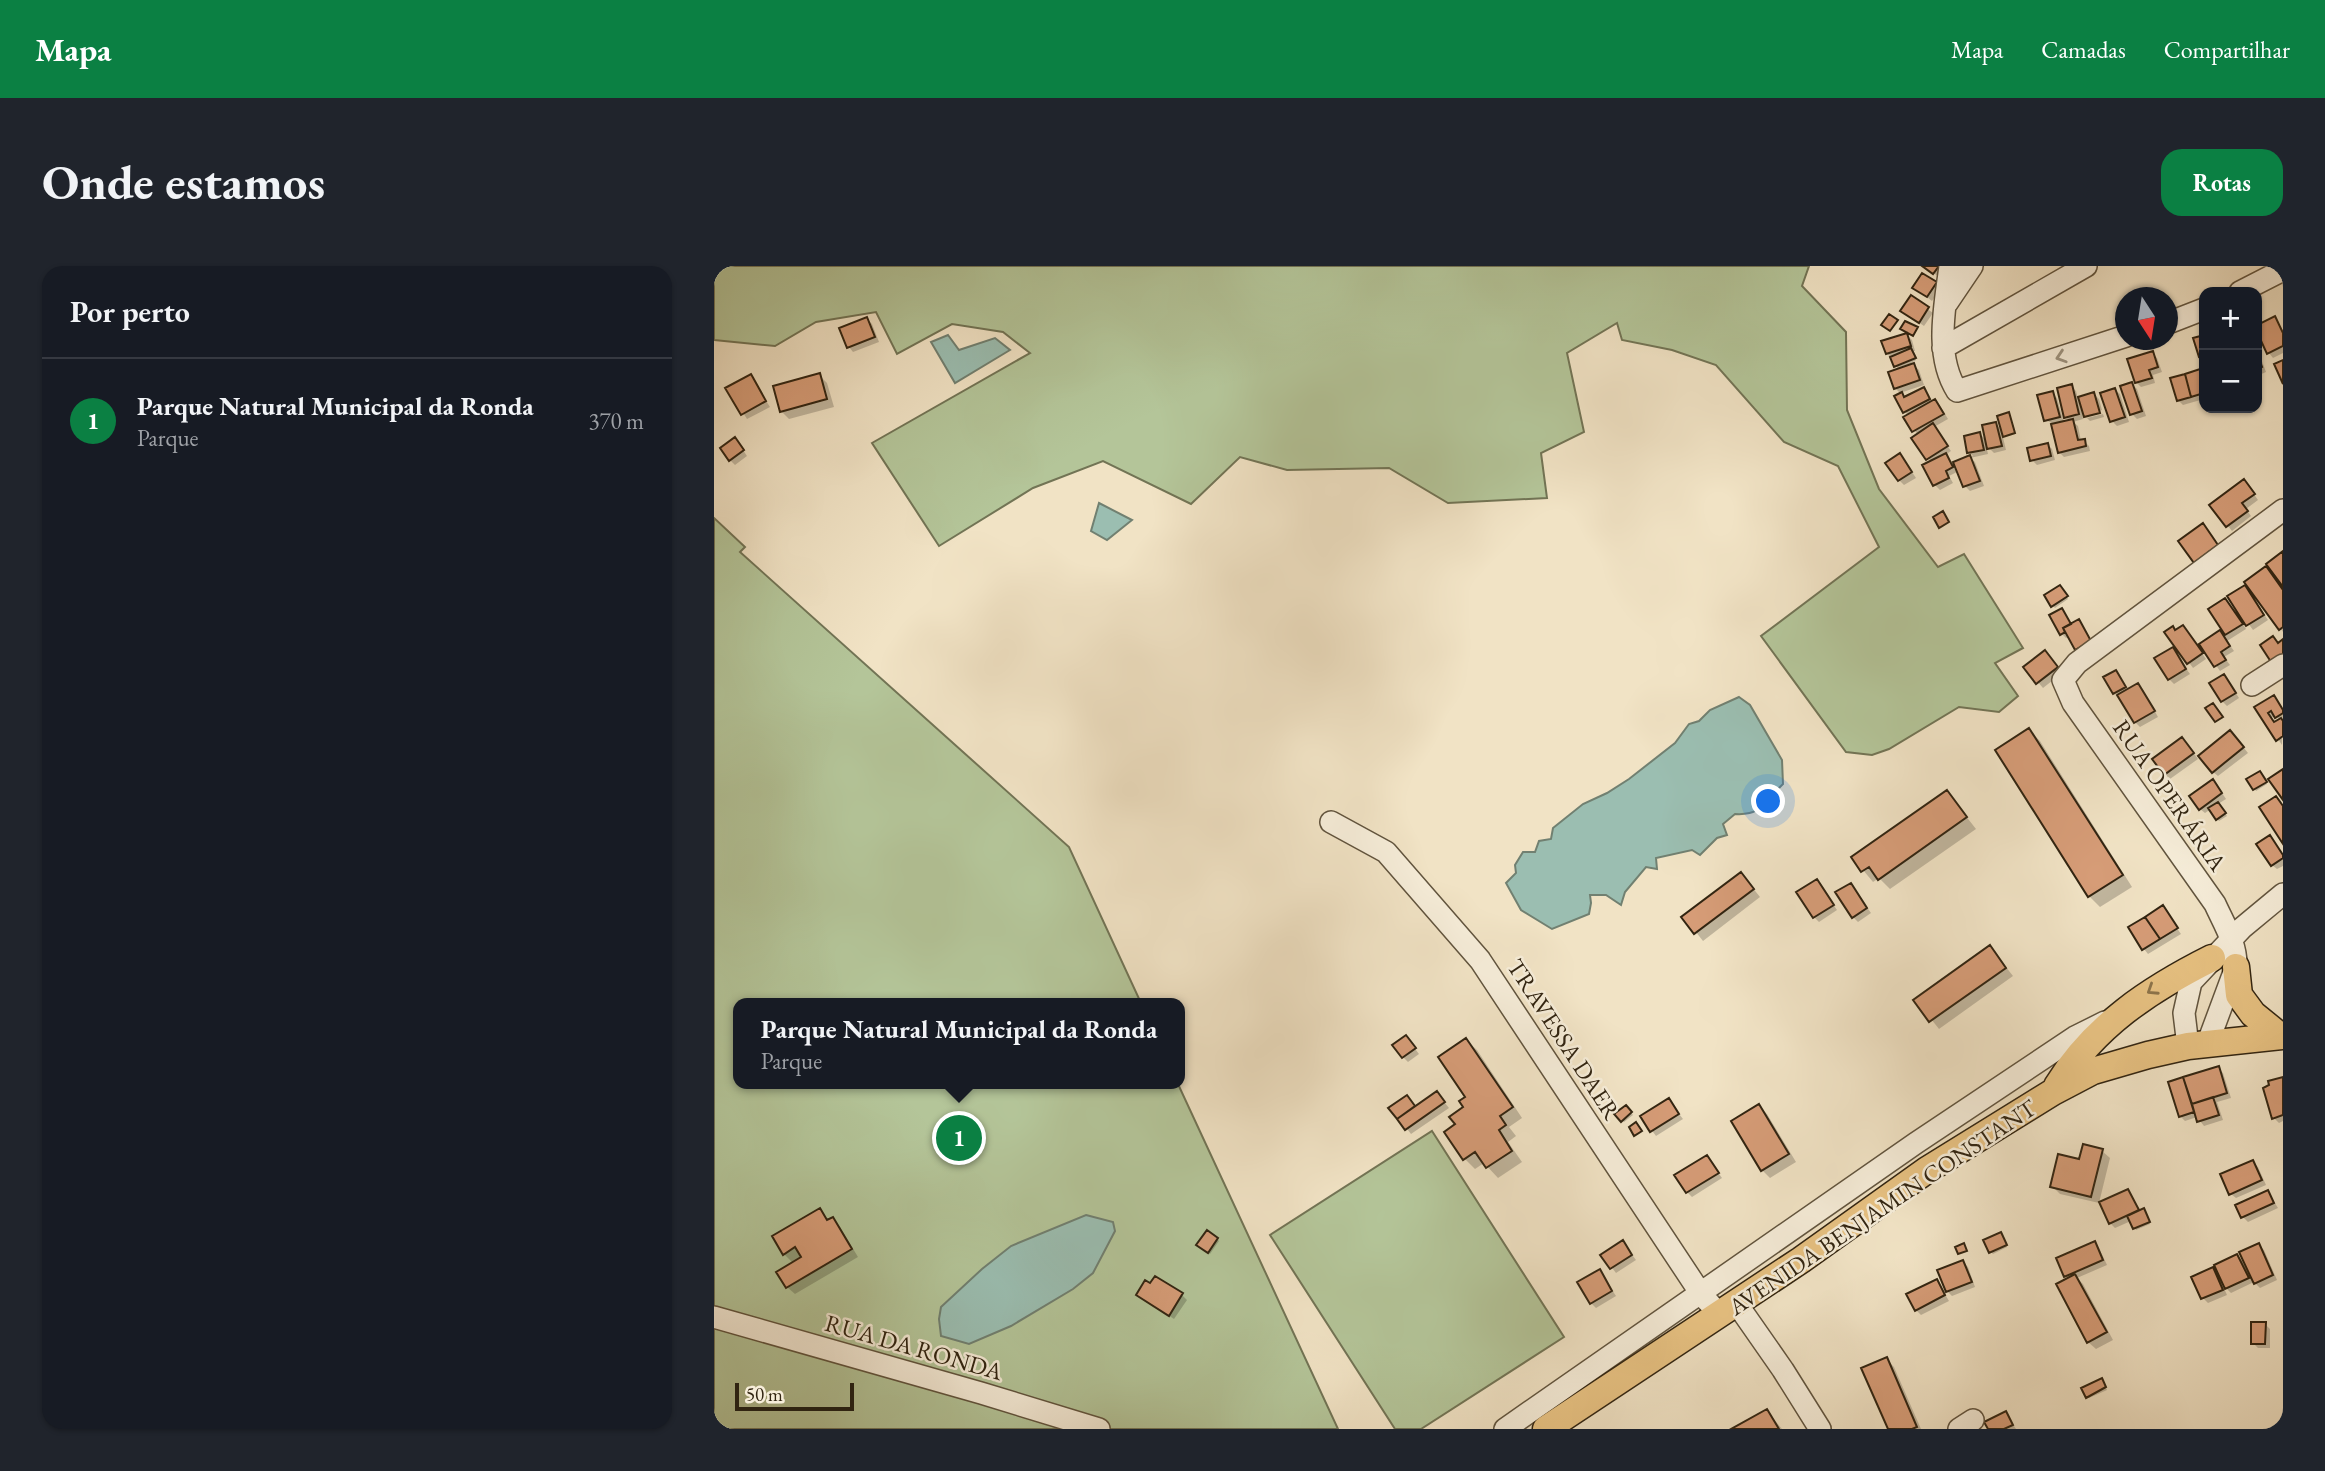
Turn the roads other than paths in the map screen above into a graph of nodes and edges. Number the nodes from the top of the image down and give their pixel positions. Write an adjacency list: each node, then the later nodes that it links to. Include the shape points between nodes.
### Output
1 (1950, 266): 6 (street)
2 (1972, 266): 6 (street)
3 (2086, 266): 10 (street)
4 (2283, 270): 5 (street)
5 (2250, 287)
6 (1944, 308): 10 (street)
7 (2199, 311): 8 (street)
8 (2178, 319)
9 (2115, 340): 10 (street, one-way to 10, via 1957,391 1949,378)
10 (1944, 348)
11 (2283, 510): 16 (street, RUA OPERÁRIA, via 2077,663 2063,680 2073,703 2215,904)
12 (2283, 665): 13 (street)
13 (2252, 685)
14 (1331, 822): 22 (street, TRAVESSA DAER, via 1386,852 1480,960)
15 (2283, 894): 16 (street, via 2242,928)
16 (2226, 955): 17 (main road, one-way to 17, via 2169,979); 18 (main road, via 2239,995 2253,1014); 19 (street); 19 (street, via 2190,982 2184,1013)
17 (2122, 1012): 20 (main road, via 2124,1034); 21 (main road, via 2069,1067); 22 (street, AVENIDA BENJAMIN CONSTANT, via 2075,1037 1916,1143)
18 (2281, 1036): 19 (main road, AVENIDA BENJAMIN CONSTANT)
19 (2198, 1046): 20 (main road, AVENIDA BENJAMIN CONSTANT)
20 (2148, 1055): 21 (main road, AVENIDA BENJAMIN CONSTANT, via 2093,1071)
21 (2053, 1092): 23 (main road, AVENIDA BENJAMIN CONSTANT, via 1927,1170)
22 (1701, 1294): 23 (street, TRAVESSA DAER); 26 (street, AVENIDA BENJAMIN CONSTANT)
23 (1727, 1310): 27 (main road, AVENIDA BENJAMIN CONSTANT); 28 (street, TRAVESSA DAER, via 1783,1370)
24 (714, 1317): 25 (street, RUA DA RONDA)
25 (1099, 1429)
26 (1505, 1429)
27 (1546, 1429)
28 (1819, 1429)

